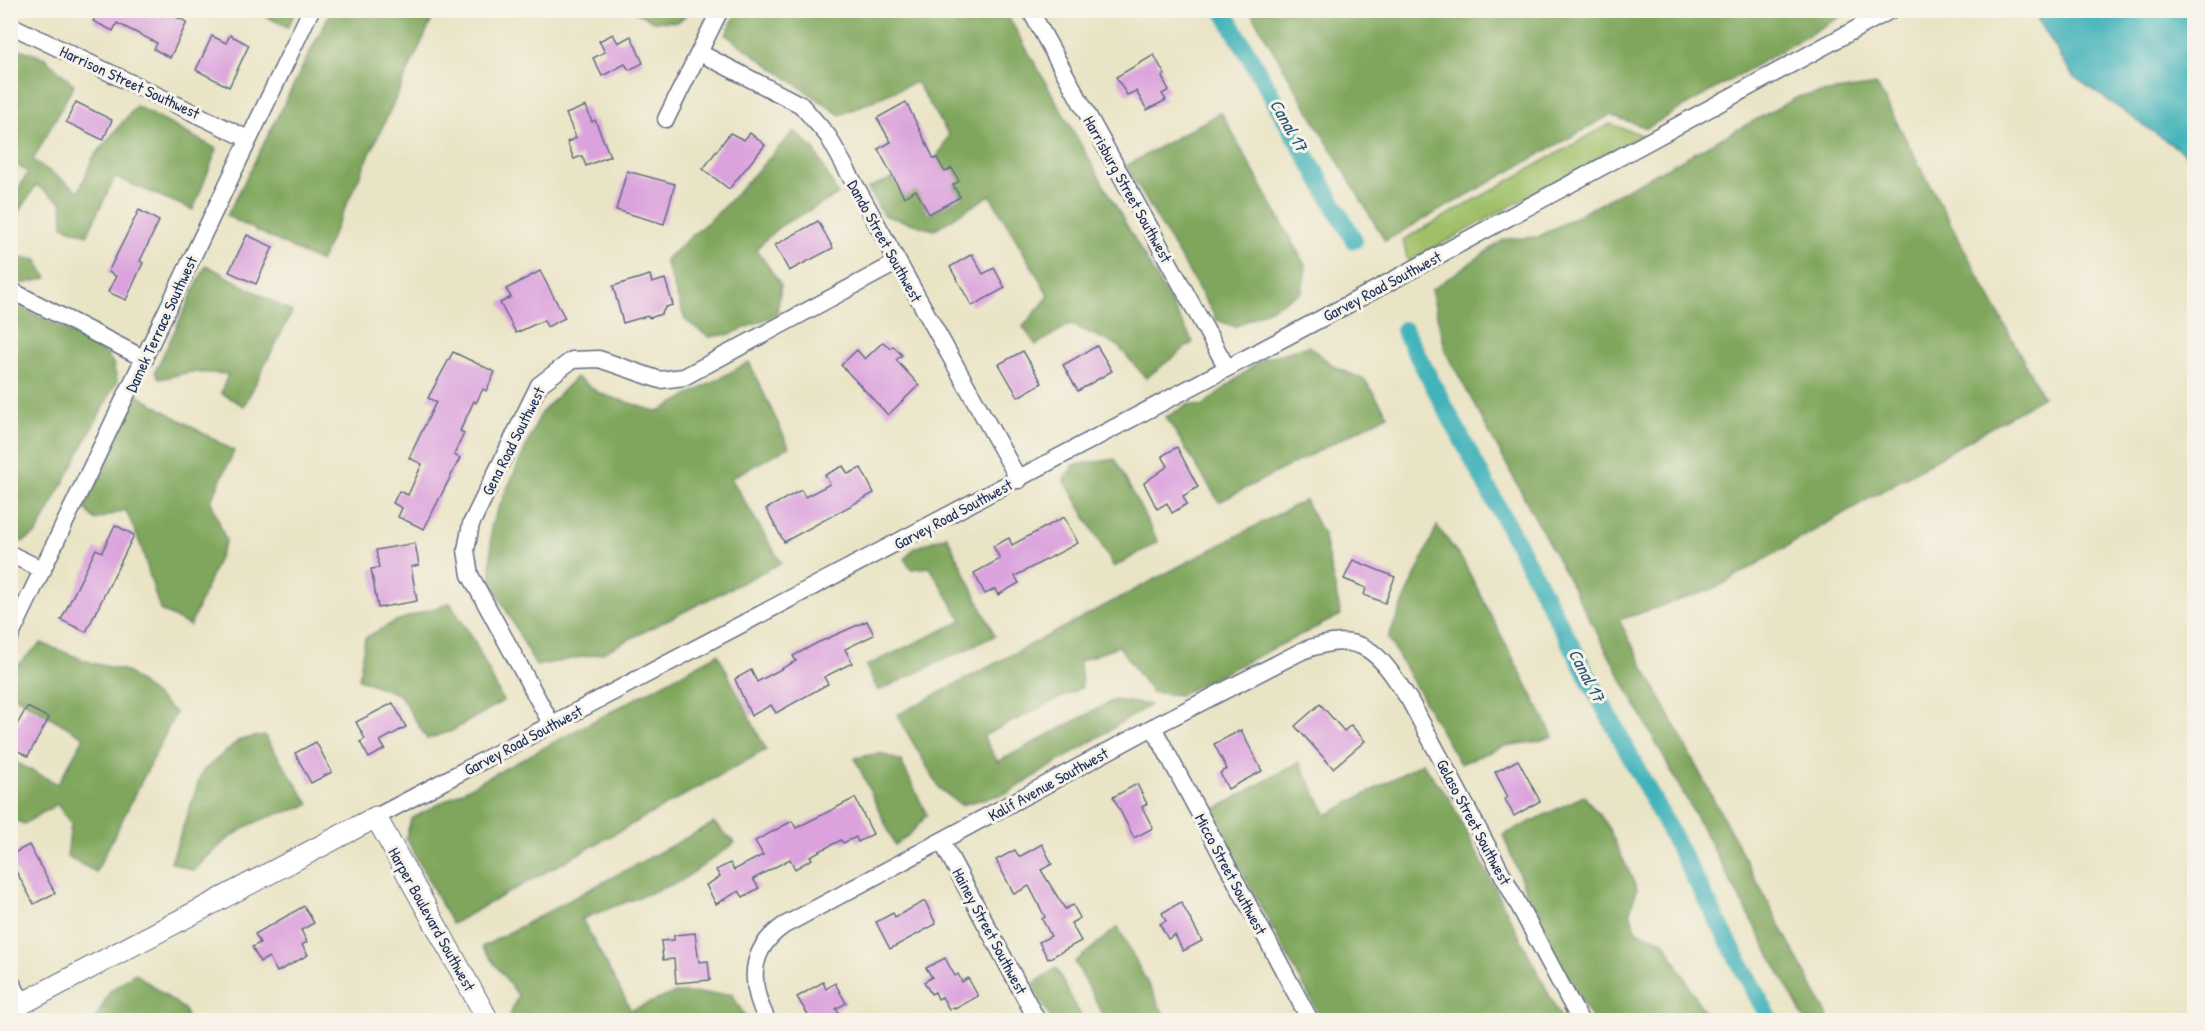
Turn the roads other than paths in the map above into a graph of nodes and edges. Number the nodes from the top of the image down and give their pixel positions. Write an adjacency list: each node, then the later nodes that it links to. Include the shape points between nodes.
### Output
1 (311, 10): 8 (street, Damek Terrace Southwest)
2 (720, 10): 6 (street)
3 (1030, 10): 12 (street, Harrisburg Street Southwest)
4 (1891, 10): 12 (street, Garvey Road Southwest)
5 (10, 25): 8 (street, Harrison Street Southwest)
6 (700, 53): 7 (street); 9 (street, Dando Street Southwest, via 801,105 828,136)
7 (666, 119)
8 (249, 139): 11 (street, Damek Terrace Southwest)
9 (896, 263): 13 (street, Dando Street Southwest); 18 (street, Gena Road Southwest, via 684,377 660,380 599,359 572,360 539,385 471,524 466,550 470,575)
10 (10, 290): 11 (street)
11 (145, 359): 15 (street, Damek Terrace Southwest)
12 (1227, 368): 13 (street, Garvey Road Southwest)
13 (1019, 480): 18 (street, Garvey Road Southwest)
14 (10, 554): 15 (street)
15 (43, 570): 16 (street, Damek Terrace Southwest)
16 (10, 637)
17 (1348, 642): 19 (street, Kalif Avenue Southwest, via 1320,644 1302,651); 28 (street, Gelaso Street Southwest, via 1384,660 1410,701)
18 (552, 725): 20 (street, Garvey Road Southwest)
19 (1153, 727): 21 (street, Kalif Avenue Southwest); 27 (street, Micco Street Southwest)
20 (376, 817): 23 (street, Garvey Road Southwest); 24 (street, Harper Boulevard Southwest)
21 (942, 842): 25 (street, Kalif Avenue Southwest, via 769,936 759,950 754,984); 26 (street, Hainey Street Southwest)
22 (10, 980): 23 (street)
23 (17, 1006)
24 (488, 1020)
25 (767, 1020)
26 (1037, 1020)
27 (1310, 1020)
28 (1580, 1020)

